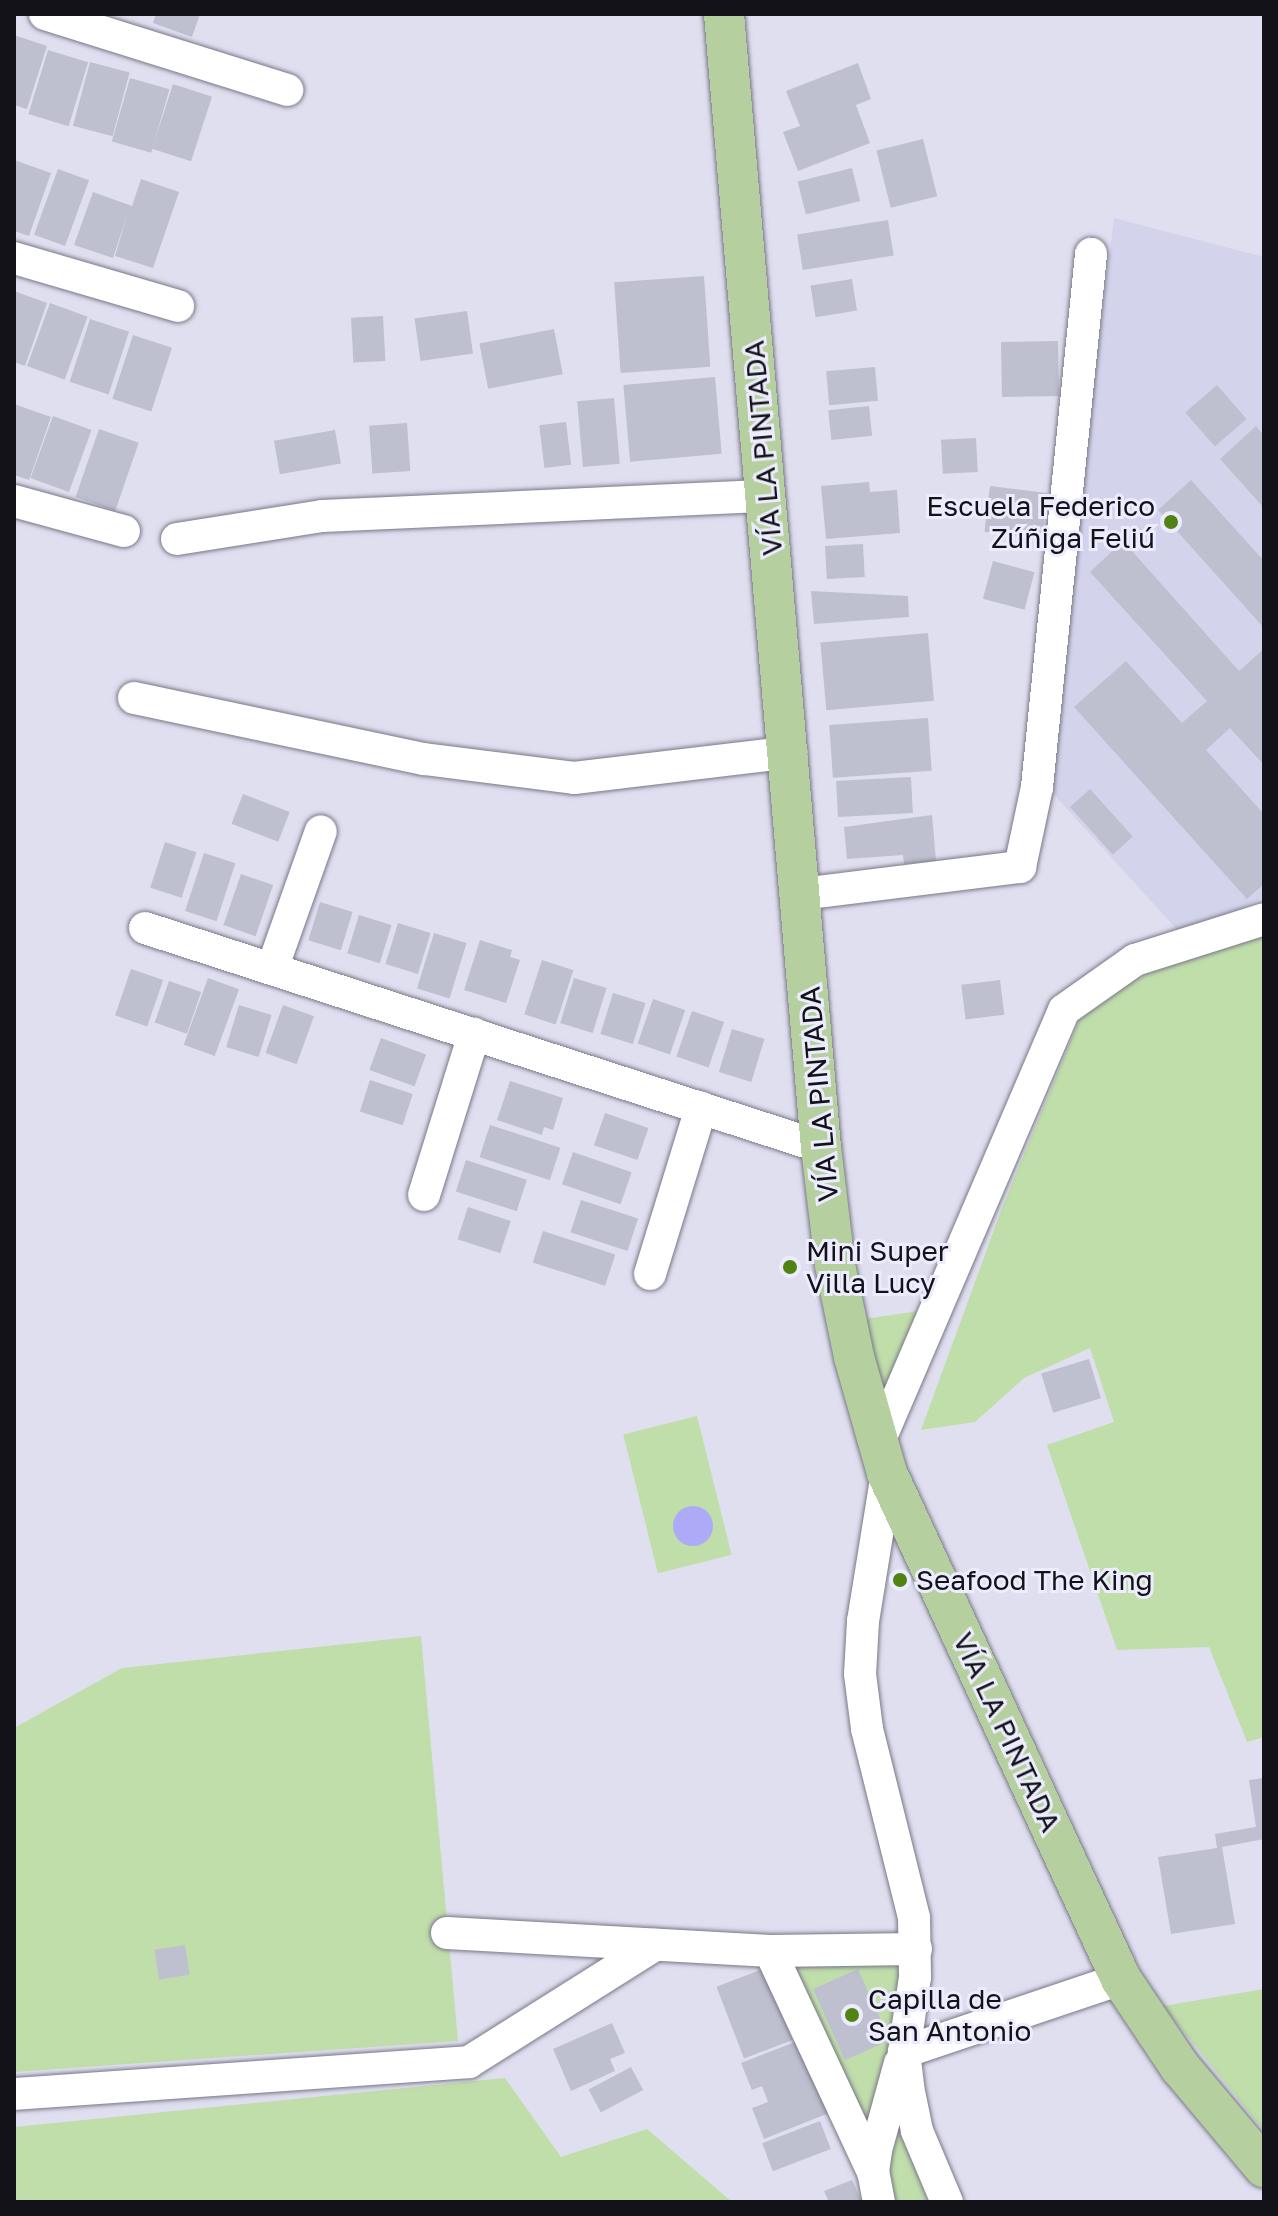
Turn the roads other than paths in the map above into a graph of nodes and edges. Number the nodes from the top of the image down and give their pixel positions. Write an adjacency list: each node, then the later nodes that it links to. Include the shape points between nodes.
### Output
1 (45, 14): 3 (street)
2 (724, 14): 7 (main road, VÍA LA PINTADA)
3 (287, 90)
4 (1091, 254): 14 (street, via 1037,787 1020,867)
5 (14, 258): 6 (street)
6 (178, 306)
7 (767, 496): 10 (street, via 322,516); 12 (main road, VÍA LA PINTADA)
8 (14, 501): 9 (street)
9 (124, 531)
10 (177, 539)
11 (134, 698): 12 (street, via 424,759 574,778)
12 (791, 752): 14 (main road, VÍA LA PINTADA)
13 (321, 831): 17 (street)
14 (802, 894): 20 (main road, VÍA LA PINTADA)
15 (1264, 919): 23 (street, via 1135,960 1064,1010)
16 (145, 928): 17 (street)
17 (272, 969): 18 (street)
18 (474, 1034): 19 (street); 21 (street)
19 (701, 1108): 20 (street); 22 (street)
20 (821, 1147): 23 (main road, VÍA LA PINTADA, via 835,1265)
21 (424, 1195)
22 (650, 1274)
23 (882, 1459): 26 (street, via 860,1674 867,1729 908,1884); 28 (main road, VÍA LA PINTADA)
24 (447, 1933): 25 (street)
25 (655, 1945): 27 (street); 30 (street, via 469,2062)
26 (916, 1949): 27 (street); 29 (street)
27 (770, 1951): 32 (street)
28 (1121, 1979): 29 (street); 31 (main road, VÍA LA PINTADA, via 1180,2067)
29 (904, 2052): 32 (street); 33 (street, via 917,2131)
30 (14, 2094)
31 (1264, 2167)
32 (876, 2187)
33 (947, 2202)

